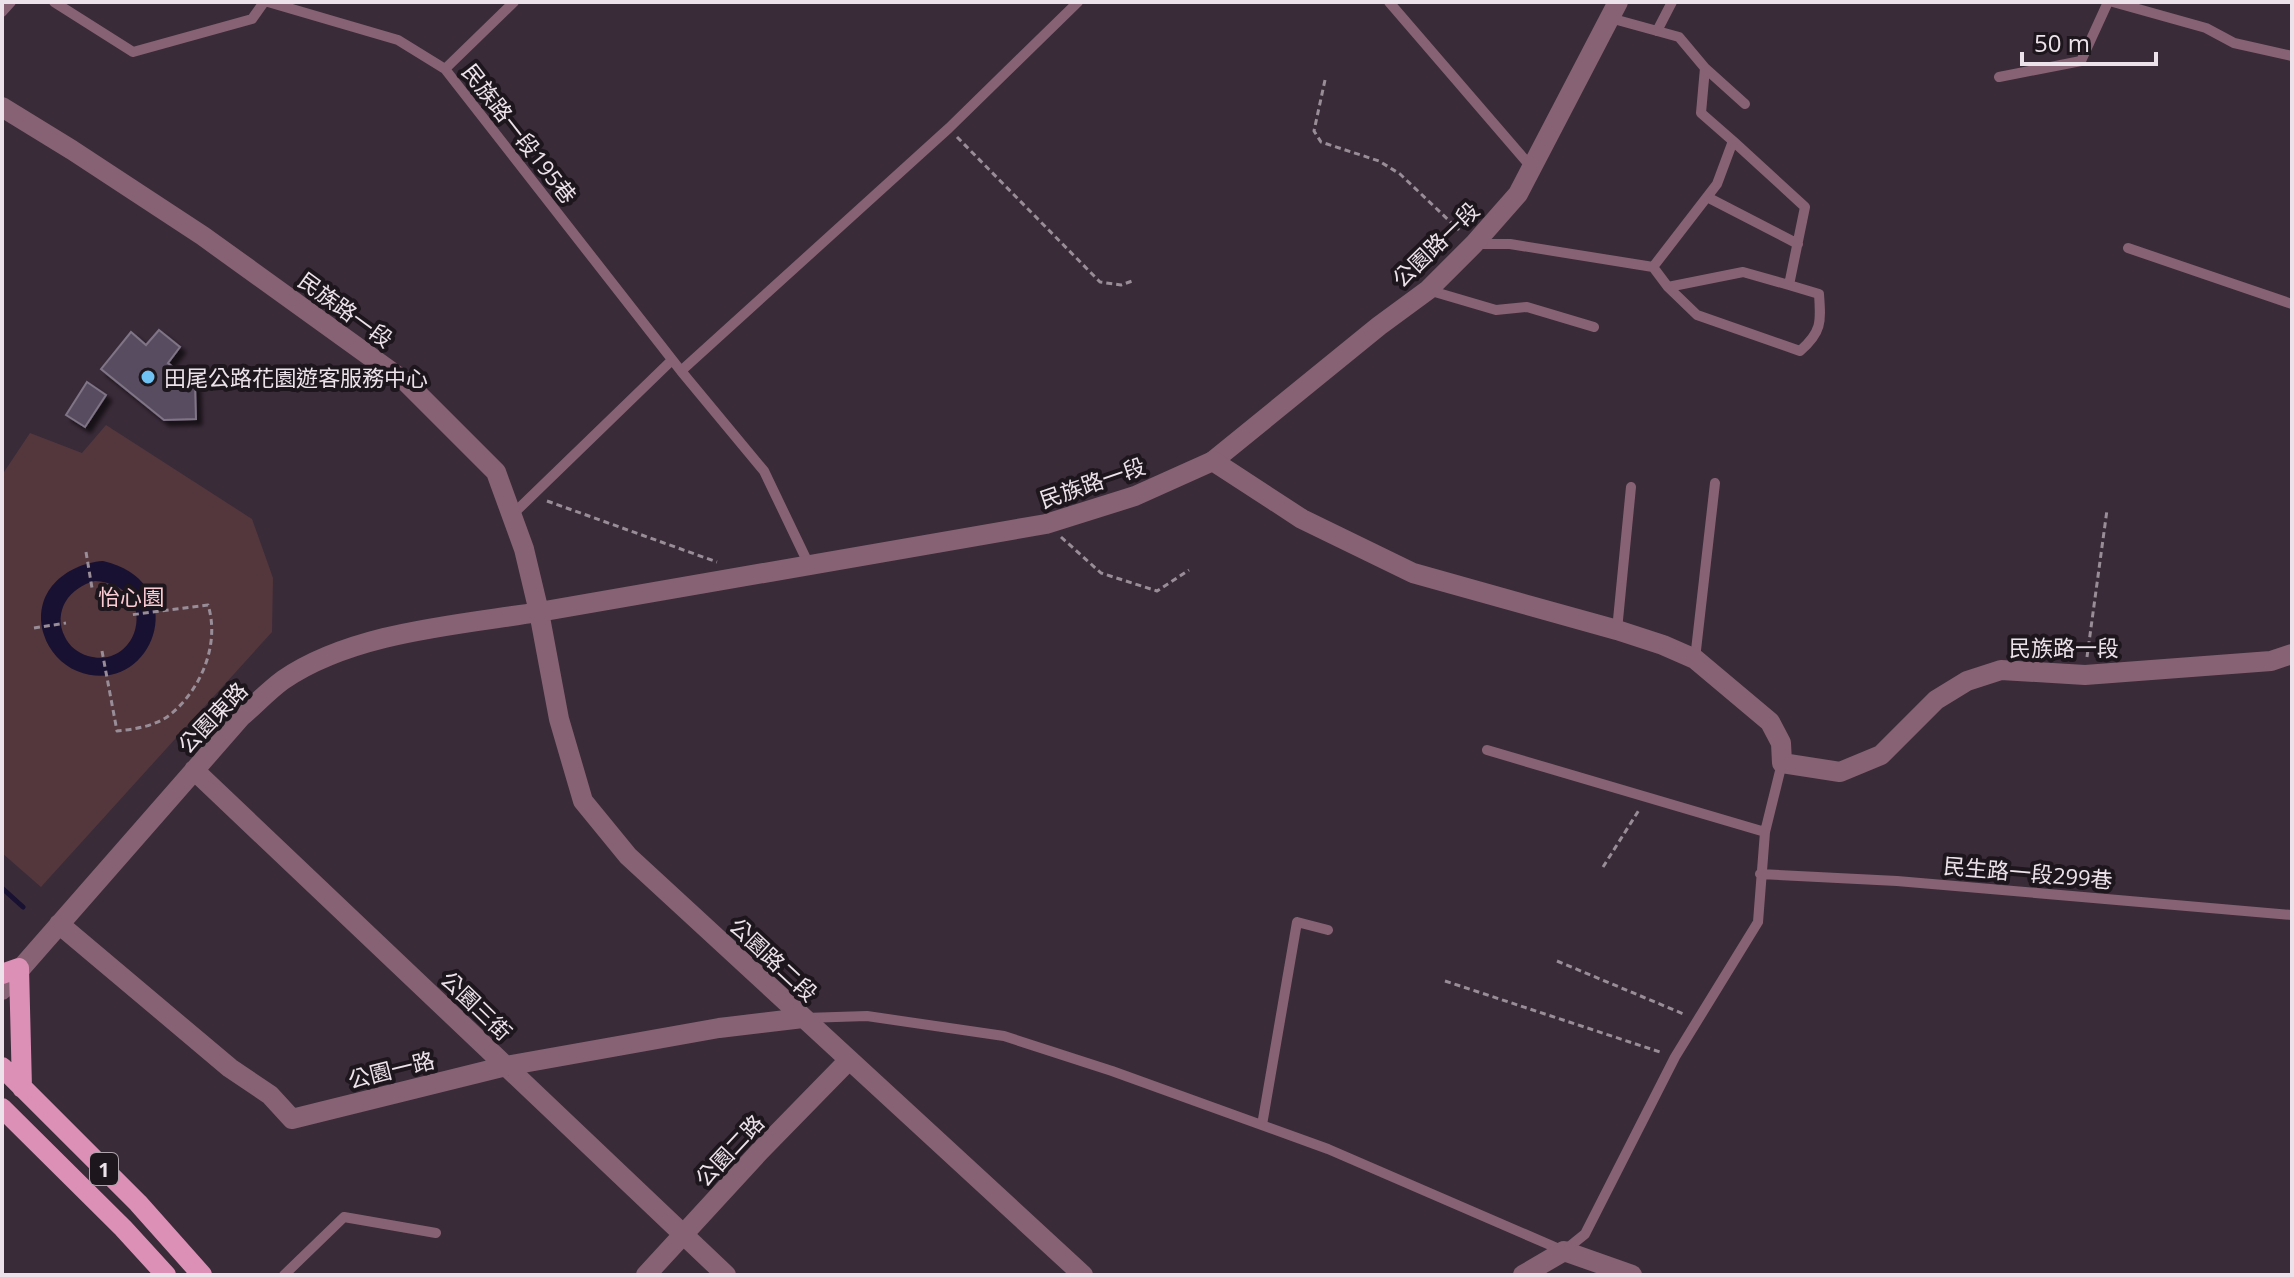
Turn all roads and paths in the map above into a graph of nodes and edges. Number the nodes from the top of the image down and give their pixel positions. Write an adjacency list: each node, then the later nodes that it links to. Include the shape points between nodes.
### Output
1 (11, 2): 10 (lane)
2 (54, 2): 3 (lane, via 133,52 252,19)
3 (266, 2): 14 (lane, 民族路一段195巷, via 398,40)
4 (514, 2): 14 (lane)
5 (1078, 2): 19 (lane)
6 (1389, 2): 21 (lane)
7 (1672, 2): 11 (lane)
8 (2111, 2): 12 (lane, via 2206,28 2234,43); 15 (lane, via 2081,61)
9 (1614, 10): 11 (lane); 21 (street, 公園路一段)
10 (2, 12)
11 (1657, 31): 13 (lane, via 1679,37)
12 (2292, 56)
13 (1705, 68): 17 (lane); 20 (lane, via 1701,113)
14 (445, 69): 33 (lane, 民族路一段195巷)
15 (1999, 77)
16 (1325, 80): 23 (path, via 1314,131 1321,142 1379,161 1400,174)
17 (1745, 104)
18 (2, 107): 40 (street, 民族路一段, via 203,236 407,383 496,472)
19 (949, 128): 27 (path, via 1100,282 1121,285); 34 (lane)
20 (1733, 141): 22 (lane); 24 (lane, via 1805,207)
21 (1532, 168): 23 (street, 公園路一段, via 1518,194)
22 (1707, 197): 24 (lane); 26 (lane)
23 (1474, 244): 26 (lane, via 1510,244); 30 (street, 公園路一段)
24 (1798, 244): 28 (lane)
25 (2128, 248): 31 (lane)
26 (1653, 267): 29 (lane)
27 (1135, 280)
28 (1789, 285): 29 (lane, via 1743,272); 29 (lane, via 1819,294 1821,321 1814,339 1800,351 1697,315)
29 (1668, 287)
30 (1428, 290): 32 (lane, via 1496,310 1527,307); 35 (street, 公園路一段)
31 (2292, 304)
32 (1594, 327)
33 (672, 360): 34 (lane, 民族路一段195巷); 38 (lane)
34 (681, 371): 44 (lane, 民族路一段195巷, via 764,471)
35 (1213, 461): 41 (street, 民族路一段, via 1135,496); 51 (street, via 1302,519 1413,573)
36 (1715, 483): 54 (lane)
37 (1631, 487): 51 (lane)
38 (532, 495): 40 (lane); 43 (path)
39 (2107, 510): 55 (path)
40 (511, 516): 47 (street, 民族路一段)
41 (1046, 524): 44 (street, 民族路一段); 45 (path, via 1101,573 1157,591)
42 (86, 552): 46 (path)
43 (716, 561)
44 (810, 567): 47 (street, 民族路一段)
45 (1189, 570)
46 (92, 588)
47 (539, 612): 58 (street, 公園東路, via 384,637 317,662 283,680); 70 (street, 公園路二段, via 559,719 583,801 628,856)
48 (130, 615): 52 (path, via 208,605 212,641 198,681 171,714 153,724 117,731)
49 (66, 623): 50 (path)
50 (34, 628)
51 (1617, 630): 54 (street)
52 (102, 651)
53 (2292, 654): 55 (street, 民族路一段, via 2271,661)
54 (1695, 659): 57 (street, via 1770,722 1781,743)
55 (2085, 675): 57 (street, 民族路一段, via 2001,670 1967,681 1936,700 1881,755 1840,772)
56 (1487, 750): 59 (lane)
57 (1782, 763): 60 (lane)
58 (194, 770): 64 (street, 公園東路); 74 (street, 公園三街)
59 (1648, 797): 60 (lane); 61 (path)
60 (1765, 832): 62 (lane)
61 (1603, 867)
62 (1760, 874): 63 (lane, 民生路一段299巷); 71 (lane, via 1758,922)
63 (2292, 915)
64 (59, 924): 67 (street, 公園東路); 74 (street, 公園一路, via 230,1068 270,1095 292,1119)
65 (1328, 930): 78 (lane, via 1297,922)
66 (1557, 961): 71 (path)
67 (10, 971): 69 (street, 公園東路); 76 (main road)
68 (1445, 981): 72 (path)
69 (2, 990)
70 (803, 1018): 73 (street, 公園路二段); 74 (street, 公園一路); 78 (lane, via 867,1016 1004,1036)
71 (1697, 1020): 72 (lane)
72 (1675, 1057): 81 (lane, via 1585,1234)
73 (849, 1060): 80 (street, 公園二路); 87 (street, 公園路二段)
74 (506, 1066): 80 (street, 公園三街)
75 (2, 1067): 76 (main road, 1)
76 (22, 1088): 83 (main road, 1)
77 (2, 1108): 82 (main road, 1)
78 (1262, 1125): 81 (lane)
79 (436, 1233): 84 (lane, via 344,1217)
80 (684, 1233): 85 (street, 公園二路); 86 (street, 公園三街)
81 (1564, 1251): 88 (street); 89 (street)
82 (166, 1275)
83 (202, 1275)
84 (284, 1275)
85 (646, 1275)
86 (726, 1275)
87 (1083, 1275)
88 (1523, 1275)
89 (1632, 1275)

